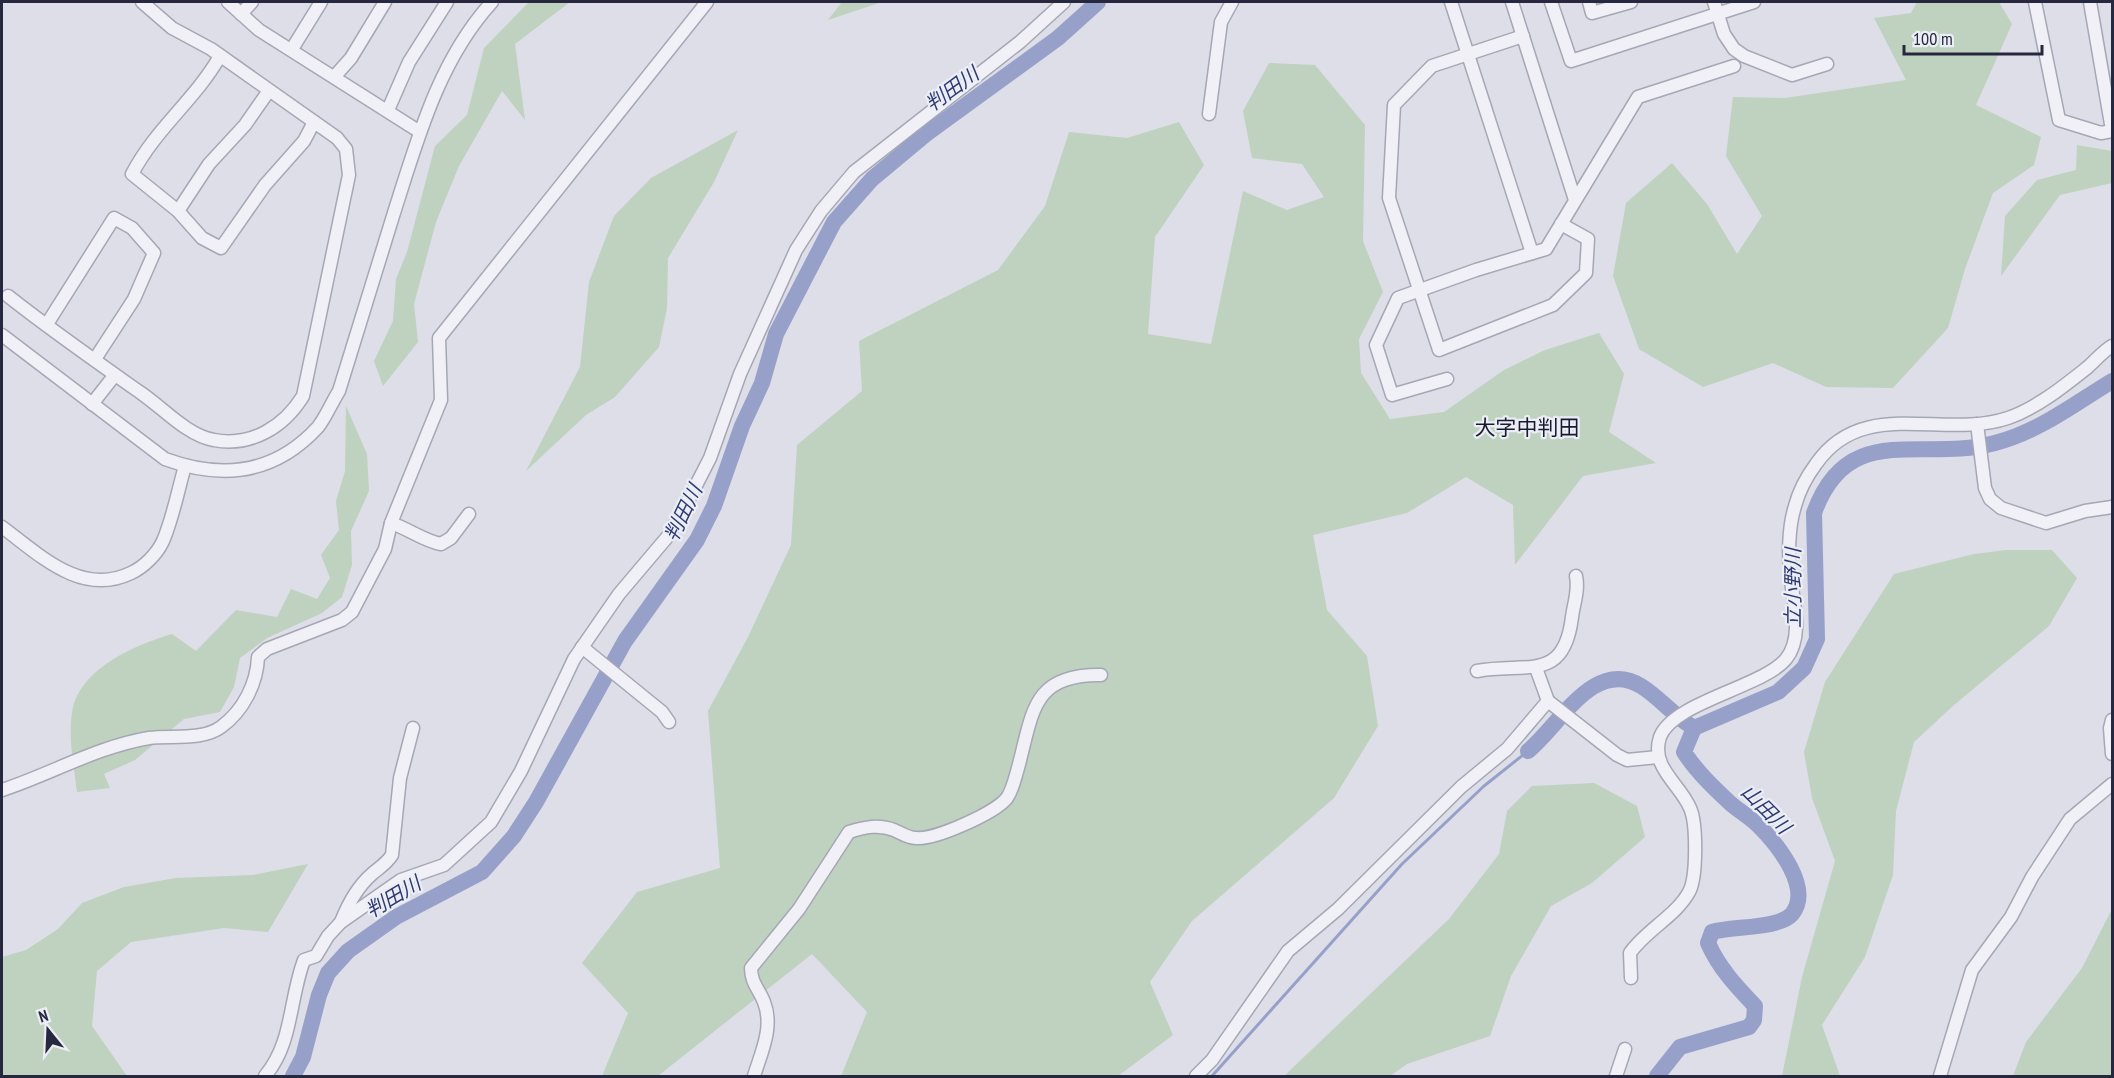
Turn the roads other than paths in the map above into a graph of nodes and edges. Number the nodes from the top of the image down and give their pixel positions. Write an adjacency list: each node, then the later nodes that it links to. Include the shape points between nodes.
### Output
1 (142, 2): 24 (street, via 172,28)
2 (228, 2): 20 (street)
3 (252, 2): 20 (street)
4 (321, 2): 22 (street)
5 (385, 2): 27 (street, via 351,58)
6 (447, 2): 29 (street, via 409,62)
7 (492, 2): 33 (street, via 475,20 442,76)
8 (707, 2): 51 (street, via 439,338 441,400)
9 (1064, 2): 54 (street, via 1020,42 854,172 821,211 796,250 740,374 710,458 689,499 669,535 619,594)
10 (1232, 2): 30 (street, via 1221,22)
11 (1451, 2): 23 (street)
12 (1512, 2): 21 (street)
13 (1551, 2): 19 (street, via 1571,61)
14 (1589, 2): 15 (street, via 1593,13)
15 (1631, 2)
16 (1754, 2): 19 (street)
17 (2035, 2): 32 (street, via 2059,120 2101,133)
18 (2090, 2): 32 (street)
19 (1716, 7): 25 (street, via 1724,34 1744,56 1792,75)
20 (241, 14): 22 (street)
21 (1523, 36): 23 (street); 34 (street)
22 (292, 48): 27 (street)
23 (1468, 54): 37 (street); 38 (street, via 1432,66 1394,105 1389,198)
24 (220, 56): 28 (street); 35 (street, via 194,97 156,134 132,174)
25 (1827, 64)
26 (1734, 66): 34 (street, via 1638,97)
27 (335, 76): 29 (street)
28 (268, 92): 31 (street); 35 (street, via 245,125 209,164)
29 (388, 110): 33 (street)
30 (1209, 114)
31 (314, 122): 35 (street, via 304,141 265,185 221,248 202,238); 44 (street, via 346,149 349,175 308,378 295,410 256,437 212,440)
32 (2112, 131)
33 (420, 132): 48 (street, via 339,391 319,426 270,463 228,472)
34 (1575, 200): 36 (street)
35 (178, 211)
36 (1561, 224): 37 (street, via 1546,249); 38 (street, via 1588,239 1586,273 1553,305 1439,350)
37 (1532, 253): 38 (street)
38 (1420, 290): 45 (street, via 1398,298 1376,345 1392,395)
39 (8, 296): 40 (street)
40 (47, 324): 43 (street); 43 (street, via 114,218 132,228 154,253 134,299)
41 (2, 335): 46 (street)
42 (2112, 346): 47 (street, via 2027,410)
43 (95, 359): 44 (street)
44 (114, 376): 46 (street)
45 (1447, 380)
46 (92, 404): 48 (street, via 165,459)
47 (1977, 424): 49 (street, via 1985,488 2001,508 2046,523); 63 (street, via 1906,423 1860,428 1825,450 1794,507 1790,579 1796,621 1788,658 1756,679 1707,700 1668,726 1661,736)
48 (185, 466): 52 (street, via 162,542 146,563 122,577 94,581 70,575)
49 (2112, 507)
50 (469, 514): 51 (street, via 451,538 441,544)
51 (392, 523): 65 (street, via 385,549 352,612 342,620 267,649 258,657 257,679 251,692 220,728 114,746)
52 (2, 527)
53 (1576, 576): 55 (street, via 1578,590 1569,643 1562,653)
54 (582, 647): 60 (street, via 662,712); 66 (street, via 521,771 490,822 444,865 401,880)
55 (1536, 668): 56 (street); 58 (street)
56 (1477, 671)
57 (1101, 675): 70 (street, via 1069,678 1043,691 1007,798 977,820 916,839 878,826 849,832 799,909 751,968 751,981 769,1016)
58 (1548, 701): 63 (street, via 1617,755 1628,760); 71 (street, via 1507,749 1454,794 1347,901 1288,951)
59 (2112, 720): 62 (street)
60 (669, 722)
61 (413, 728): 66 (street, via 400,778 392,855 360,886)
62 (2112, 754)
63 (1658, 757): 67 (street, via 1690,806 1694,819 1693,880 1679,904 1630,952)
64 (2112, 784): 73 (street, via 2070,819 2011,917 1972,970)
65 (2, 790)
66 (341, 922): 69 (street, via 316,956 304,960 282,1052)
67 (1630, 978)
68 (1625, 1049): 72 (street)
69 (265, 1077)
70 (754, 1077)
71 (1196, 1077)
72 (1616, 1077)
73 (1940, 1077)

